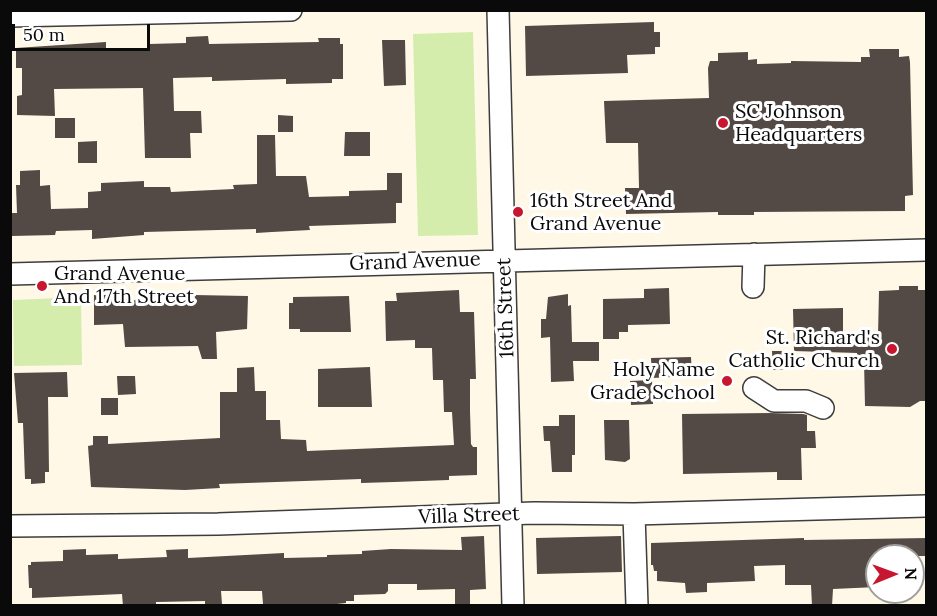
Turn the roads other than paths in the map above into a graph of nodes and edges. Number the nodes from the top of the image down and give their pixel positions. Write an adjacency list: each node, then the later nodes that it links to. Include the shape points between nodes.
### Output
1 (291, 10): 3 (street)
2 (498, 10): 6 (street, 16th Street)
3 (10, 16)
4 (927, 249): 5 (street, Grand Avenue)
5 (754, 254): 6 (street, Grand Avenue); 8 (street)
6 (504, 260): 7 (street, Grand Avenue); 12 (street, 16th Street)
7 (10, 274)
8 (753, 287)
9 (754, 388): 10 (street, via 774,401 806,401)
10 (823, 408)
11 (927, 506): 13 (street, Villa Street)
12 (512, 514): 13 (street, Villa Street); 14 (street, Villa Street, via 218,525); 15 (street, 16th Street)
13 (634, 514): 16 (street)
14 (10, 526)
15 (513, 606)
16 (637, 606)

